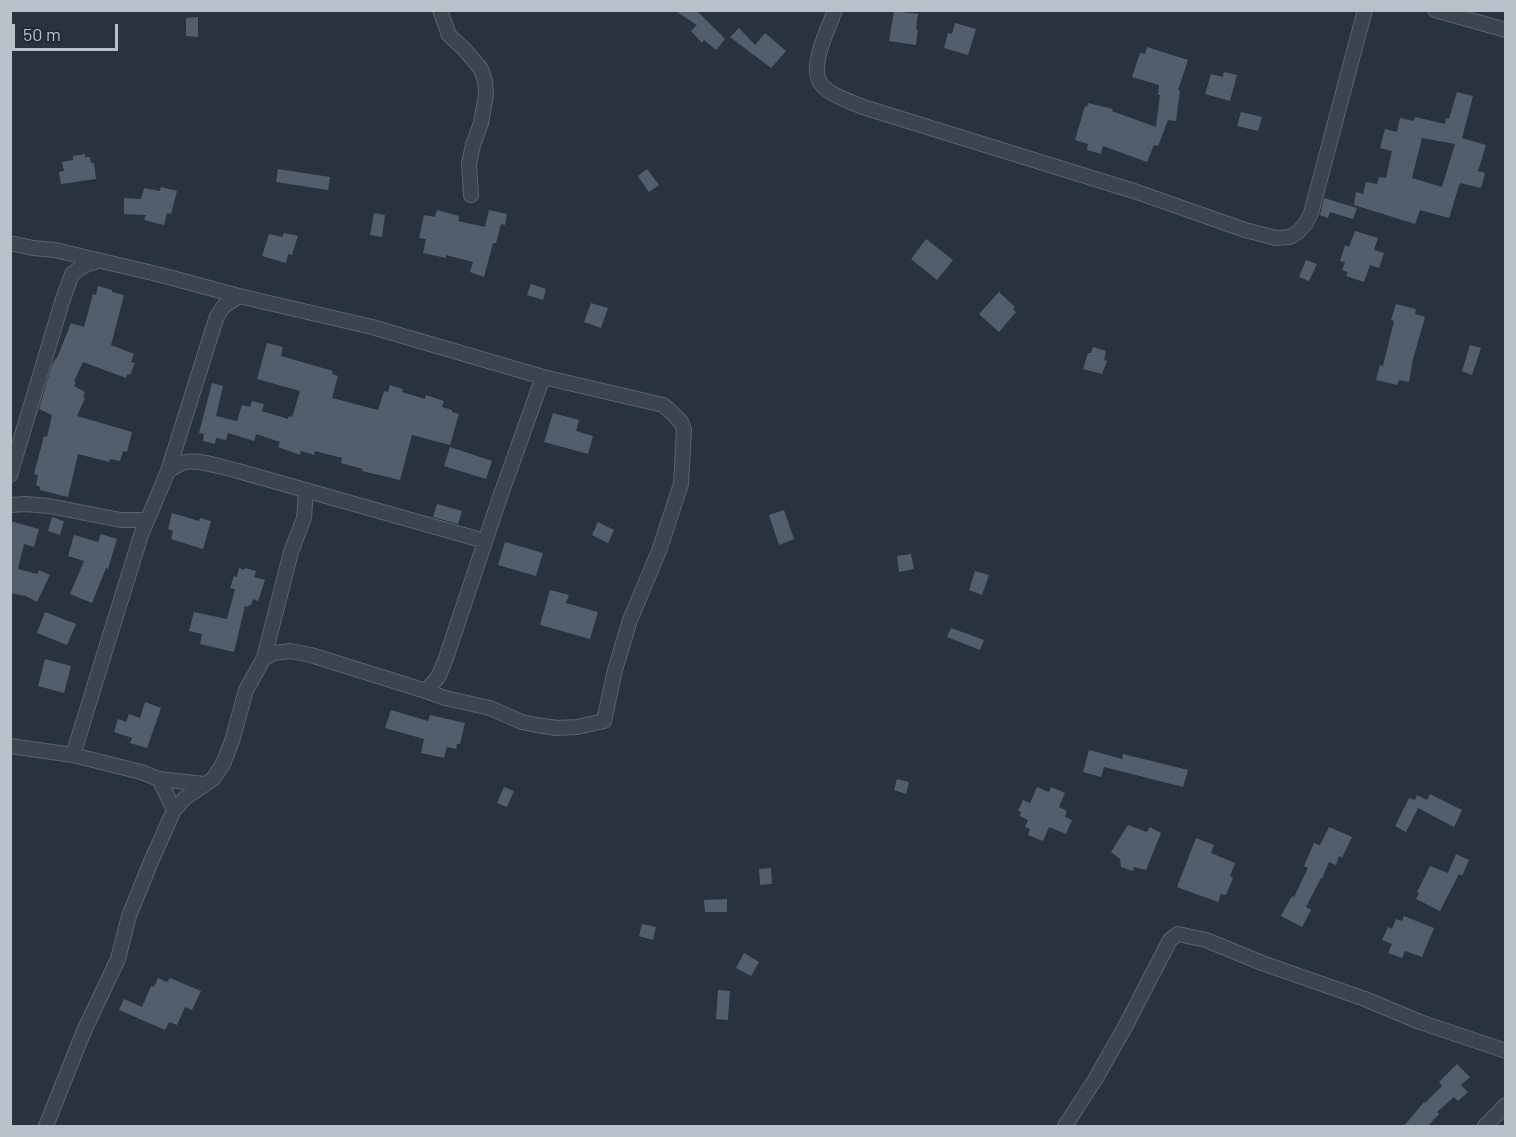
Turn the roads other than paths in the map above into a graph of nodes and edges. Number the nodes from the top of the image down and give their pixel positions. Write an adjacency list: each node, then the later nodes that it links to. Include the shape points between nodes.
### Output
1 (440, 10): 6 (street, via 449,35 481,69 485,81 482,123 469,164)
2 (835, 10): 3 (street, via 817,68 822,85 840,97 1276,238 1298,232 1311,213)
3 (1365, 10)
4 (1435, 10): 5 (street)
5 (1506, 30)
6 (471, 195)
7 (10, 243): 8 (street)
8 (98, 261): 9 (street); 14 (street, via 72,274)
9 (211, 289): 10 (street); 11 (street)
10 (239, 297): 11 (street); 12 (street, via 372,327)
11 (217, 315): 13 (street)
12 (543, 377): 18 (street); 22 (street, via 663,405 684,430 681,484 630,620 604,722 557,728 536,725 490,708)
13 (168, 471): 15 (street, via 187,462 206,464); 17 (street)
14 (10, 475)
15 (306, 490): 18 (street); 19 (street, via 304,518 291,552)
16 (10, 505): 17 (street, via 49,506 121,520)
17 (146, 520): 24 (street)
18 (485, 541): 20 (street)
19 (264, 658): 21 (street, via 290,651 311,655); 26 (street, via 246,690 222,764 213,779)
20 (438, 677): 21 (street); 22 (street)
21 (426, 691): 22 (street)
22 (445, 698)
23 (10, 746): 24 (street)
24 (73, 755): 25 (street)
25 (159, 779): 26 (street); 27 (street)
26 (204, 784): 27 (street)
27 (174, 810): 30 (street, via 129,916 118,959 84,1030)
28 (1506, 1051): 31 (street, via 1206,940 1178,934 1170,940 1121,1034)
29 (1506, 1105): 32 (street)
30 (46, 1126)
31 (1065, 1126)
32 (1485, 1126)

